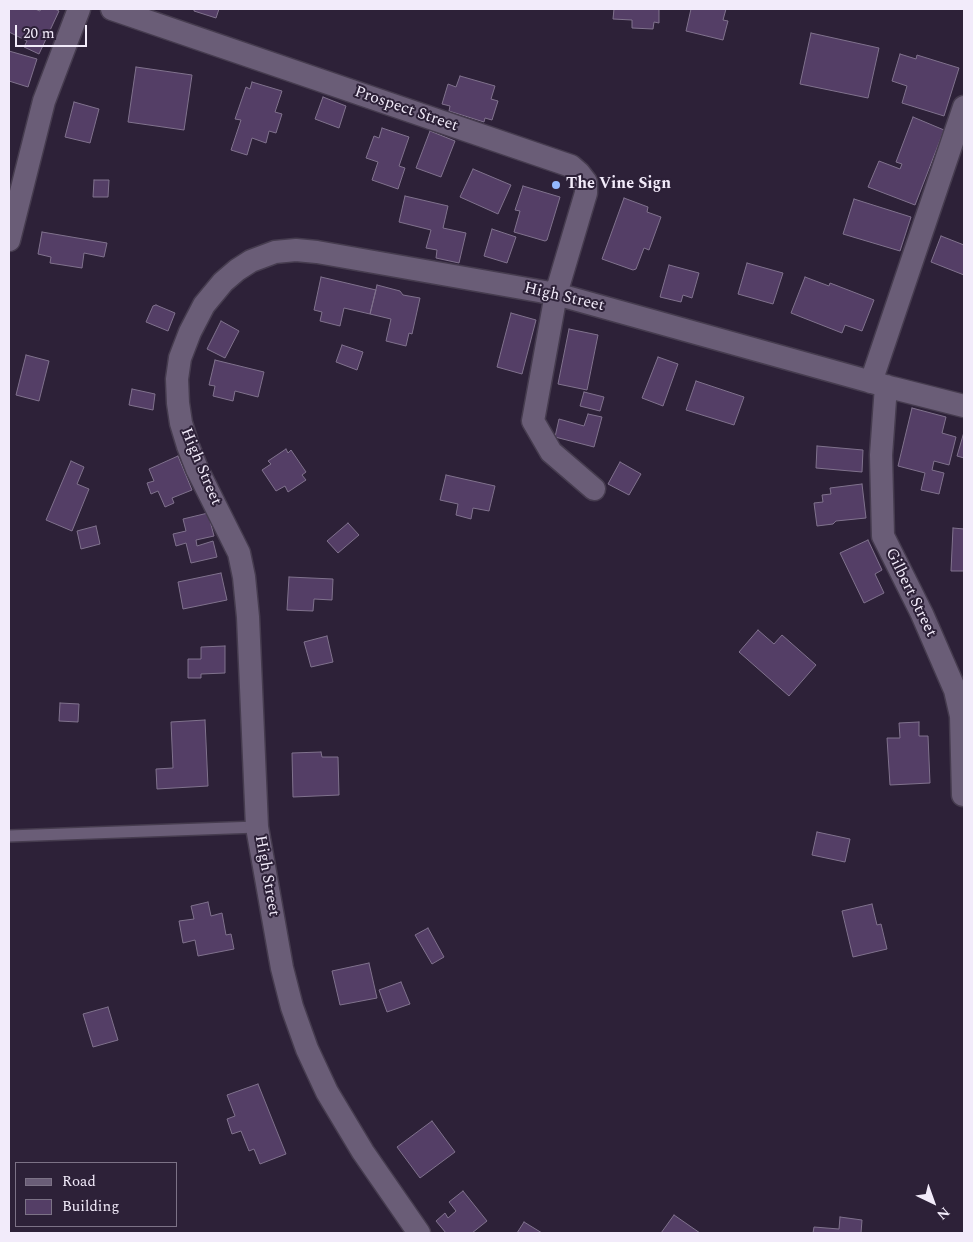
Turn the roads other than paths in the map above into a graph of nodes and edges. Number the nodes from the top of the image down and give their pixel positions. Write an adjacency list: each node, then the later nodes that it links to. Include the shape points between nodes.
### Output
1 (79, 9): 4 (street, via 44,101)
2 (112, 9): 5 (street, Prospect Street, via 571,166 586,182 586,193)
3 (964, 107): 6 (street, Gilbert Street)
4 (9, 240)
5 (556, 294): 6 (street, High Street); 8 (street, Prospect Street, via 533,421 551,452); 10 (street, High Street, via 296,250 275,252 250,261 223,282 204,305 180,358 178,403 188,446 239,553 244,577)
6 (879, 384): 7 (street, High Street); 9 (street, Gilbert Street, via 883,536 955,690 961,716)
7 (964, 406)
8 (594, 489)
9 (963, 795)
10 (257, 827): 11 (lane); 12 (street, High Street, via 282,968 306,1049 347,1126)
11 (9, 836)
12 (419, 1233)

